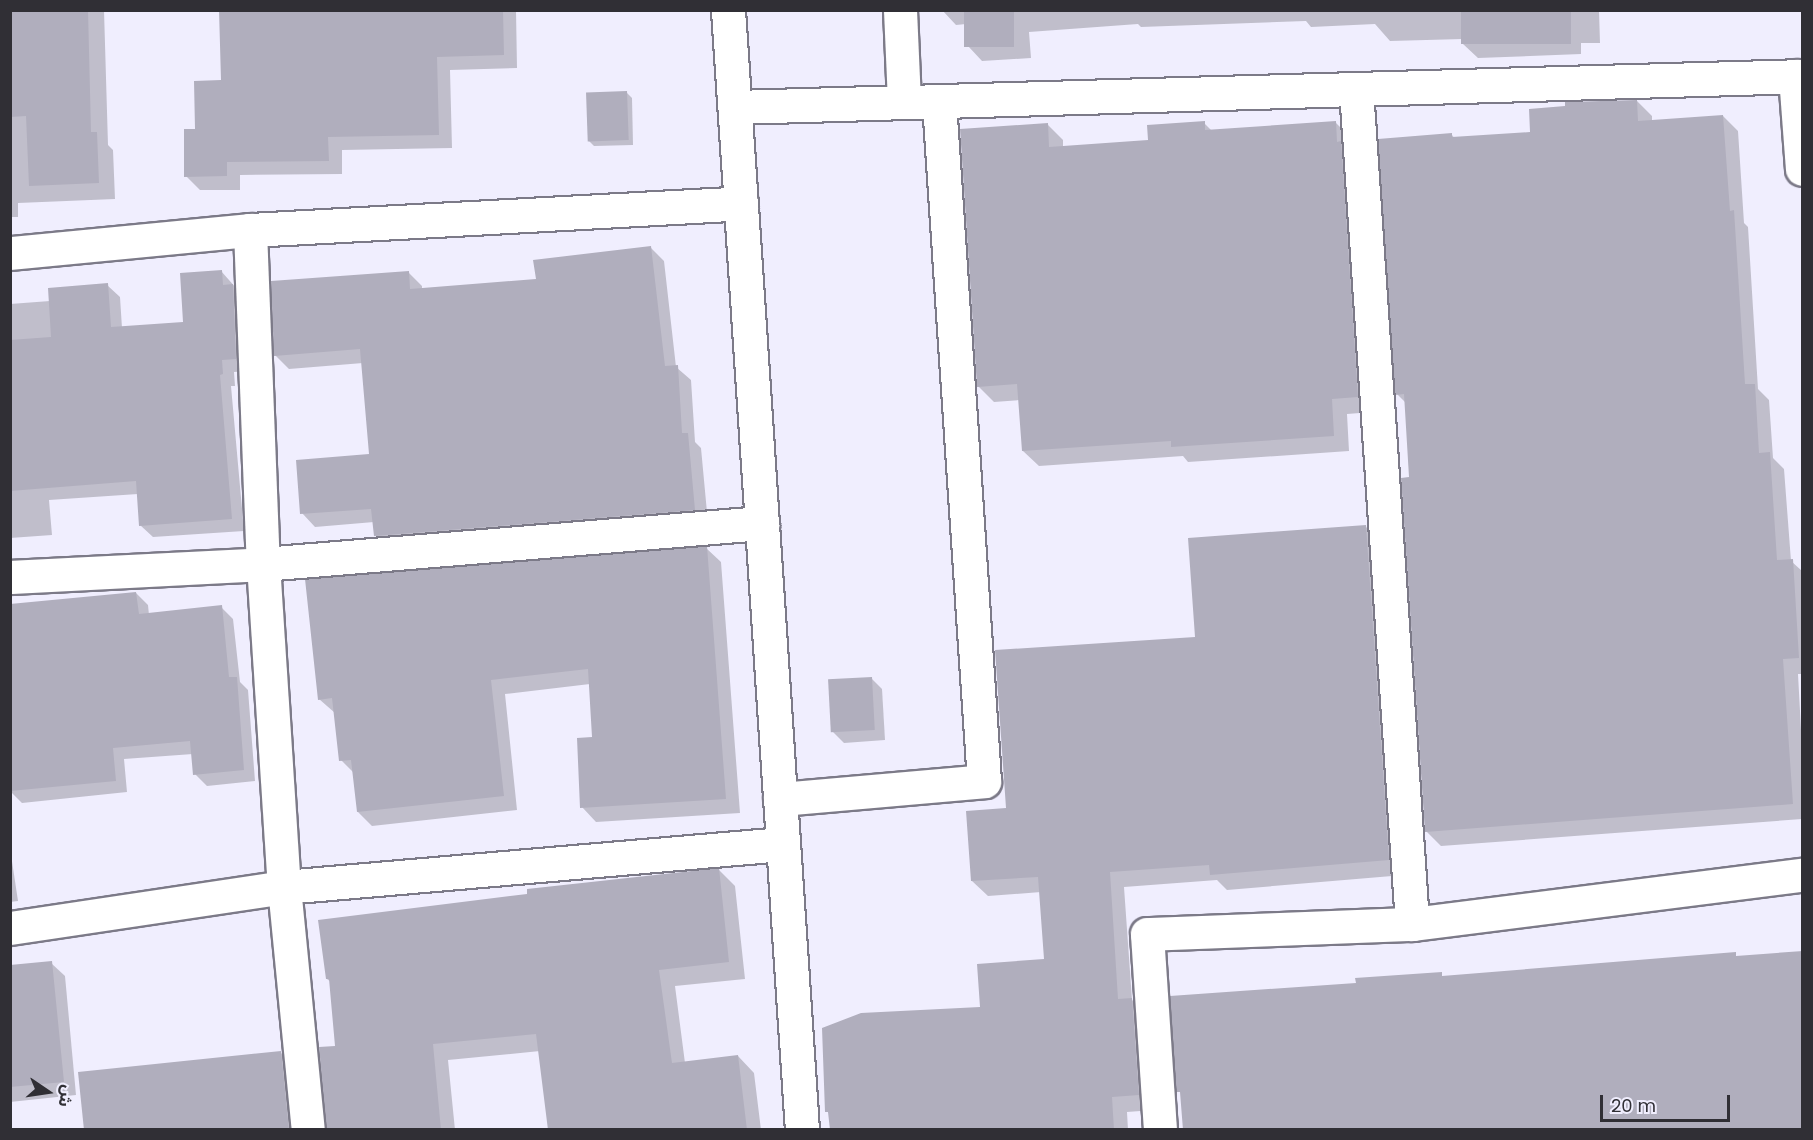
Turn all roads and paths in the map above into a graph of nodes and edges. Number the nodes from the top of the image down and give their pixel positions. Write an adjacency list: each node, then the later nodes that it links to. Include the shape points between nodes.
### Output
1 (728, 10): 7 (street)
2 (900, 10): 6 (street)
3 (1799, 76): 4 (street); 8 (street)
4 (1356, 89): 5 (street); 19 (street)
5 (939, 101): 6 (street); 15 (street, via 984,781)
6 (903, 102): 7 (street)
7 (735, 107): 9 (street)
8 (1803, 169)
9 (741, 202): 10 (street); 12 (street)
10 (250, 230): 11 (street); 13 (street)
11 (10, 253)
12 (762, 524): 13 (street); 15 (street)
13 (263, 564): 14 (street); 18 (street)
14 (10, 577)
15 (780, 799): 16 (street)
16 (783, 844): 18 (street); 22 (street)
17 (1803, 876): 19 (street)
18 (284, 887): 20 (street); 21 (street)
19 (1412, 924): 23 (street, via 1147,934)
20 (10, 928)
21 (308, 1130)
22 (802, 1130)
23 (1160, 1130)

